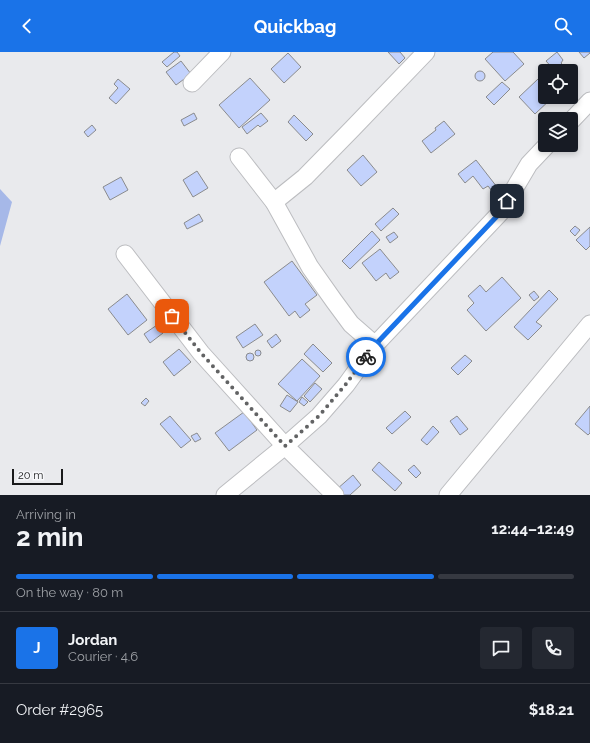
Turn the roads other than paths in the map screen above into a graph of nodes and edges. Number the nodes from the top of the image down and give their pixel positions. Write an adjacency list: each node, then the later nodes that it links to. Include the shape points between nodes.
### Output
1 (222, 52): 3 (street)
2 (426, 52): 8 (street, via 305,177)
3 (192, 83)
4 (590, 101): 5 (street)
5 (578, 113)
6 (540, 152): 11 (street, via 529,164 500,213)
7 (239, 157): 8 (street)
8 (274, 202): 11 (street, via 310,267 334,302 351,324)
9 (125, 254): 12 (street, via 201,353)
10 (590, 324): 15 (street)
11 (375, 345): 12 (street, via 319,416)
12 (285, 446): 13 (street); 14 (street)
13 (225, 495)
14 (335, 495)
15 (448, 495)

